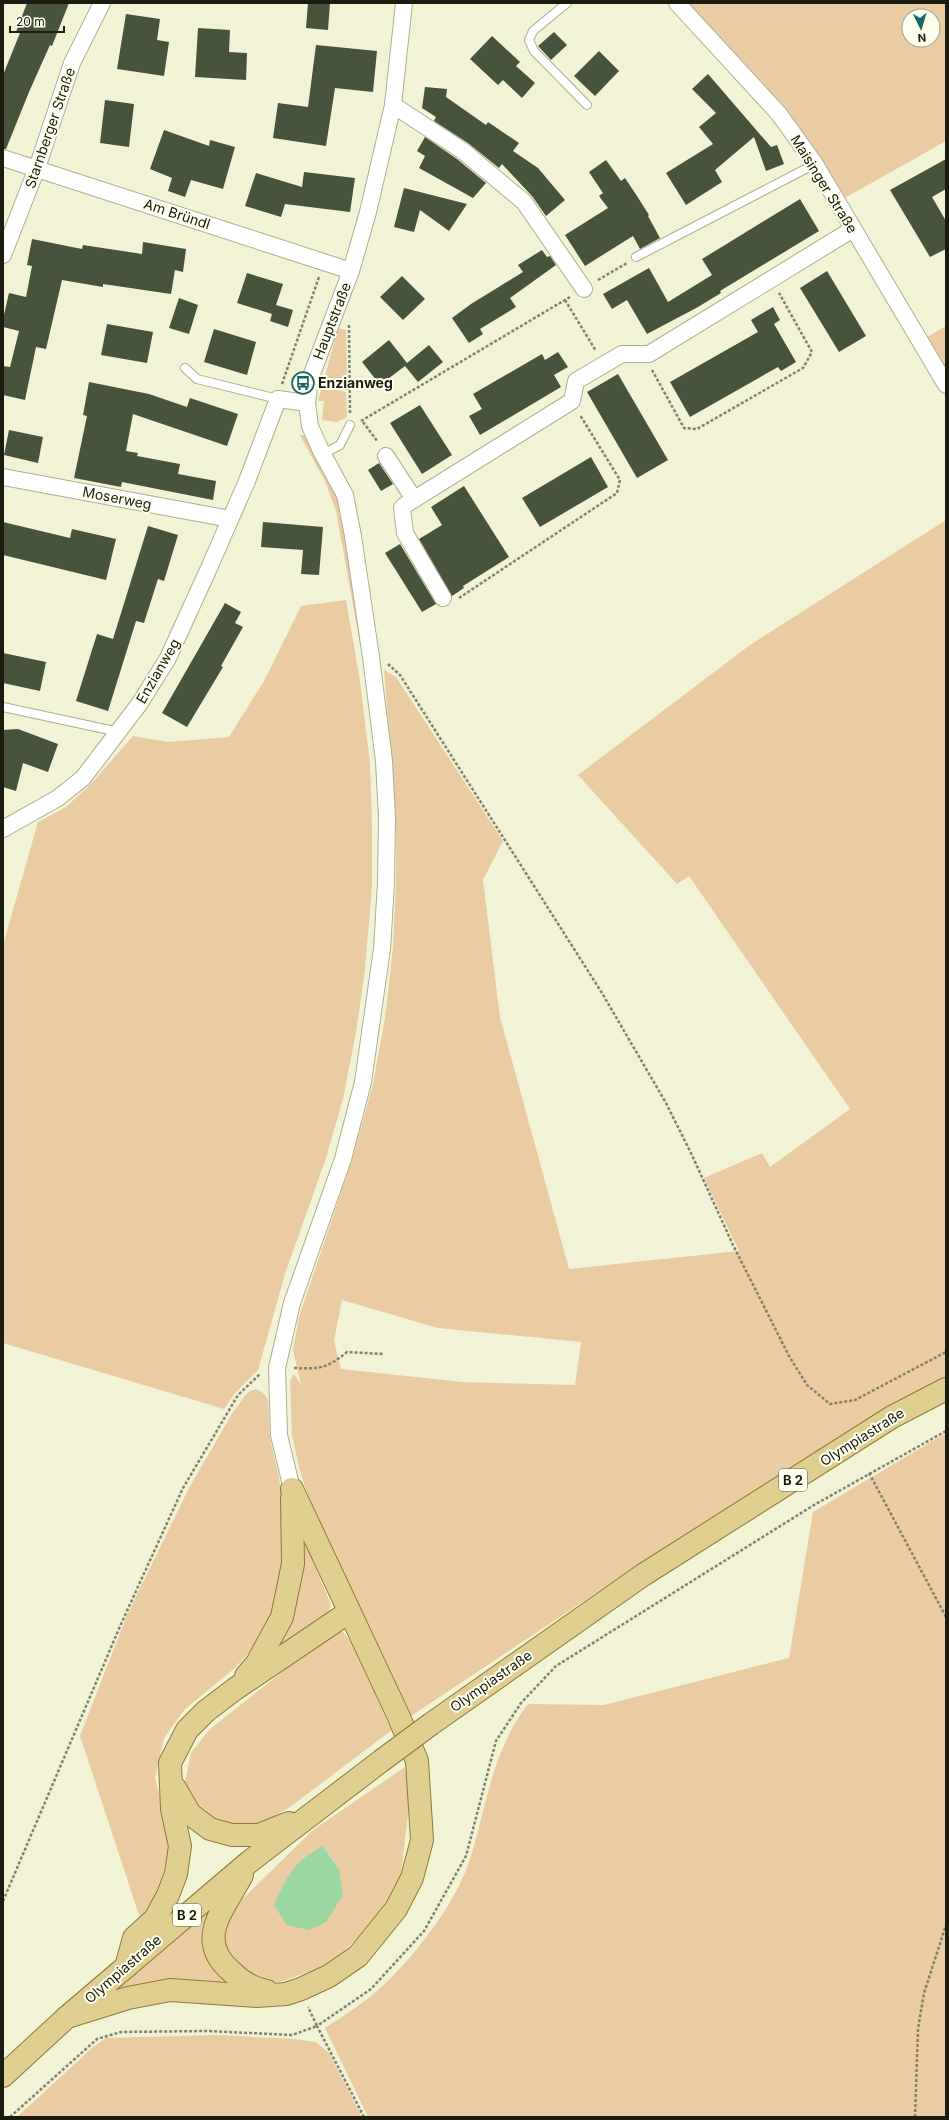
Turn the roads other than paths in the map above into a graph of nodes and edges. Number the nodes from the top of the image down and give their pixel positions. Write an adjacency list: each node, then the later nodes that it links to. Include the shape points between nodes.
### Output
1 (102, 3): 9 (street, Starnberger Straße, via 72,63)
2 (404, 3): 5 (street, Hauptstraße)
3 (567, 3): 6 (lane, via 533,31 529,40 534,51)
4 (677, 3): 8 (street, Maisinger Straße, via 779,114)
5 (393, 105): 13 (street, Hauptstraße, via 368,212); 14 (street, via 463,151 524,202)
6 (587, 105)
7 (3, 158): 9 (street, Am Bründl)
8 (815, 164): 10 (street, Maisinger Straße); 12 (lane)
9 (37, 168): 11 (street, Starnberger Straße); 13 (street, Am Bründl)
10 (853, 229): 16 (street, Maisinger Straße); 23 (street, via 649,354 622,354 576,381 572,401)
11 (3, 255)
12 (636, 257)
13 (351, 271): 18 (street, Hauptstraße, via 310,379)
14 (584, 289)
15 (185, 368): 17 (lane, via 198,379)
16 (946, 385)
17 (278, 399): 18 (street); 24 (street, Enzianweg)
18 (307, 403): 20 (street, Hauptstraße, via 310,426)
19 (350, 425): 20 (lane, via 340,445)
20 (322, 454): 30 (street, Hauptstraße, via 345,495 372,657 384,761 387,818 386,883 382,949 363,1082 343,1159 270,1370 279,1435)
21 (386, 456): 23 (street)
22 (3, 477): 24 (street, Moserweg)
23 (414, 499): 25 (street, via 402,508 405,534)
24 (230, 519): 27 (street, Enzianweg, via 168,658)
25 (443, 598)
26 (3, 707): 27 (lane)
27 (119, 732): 28 (street, Enzianweg, via 83,778 58,798)
28 (3, 829)
29 (946, 1389): 34 (main road, Olympiastraße / B 2, bridge, via 892,1417 642,1575 431,1724)
30 (292, 1489): 31 (main road); 32 (main road, via 294,1564 282,1617 257,1663)
31 (349, 1612): 32 (main road); 37 (main road, via 399,1717 416,1761 422,1840 412,1878 396,1909 379,1932 358,1956 329,1976)
32 (235, 1689): 33 (main road, via 186,1730 170,1763)
33 (172, 1780): 34 (main road, via 179,1798 190,1814 210,1829 232,1835 259,1835); 36 (main road, via 172,1809 180,1846 176,1874 155,1920 134,1938)
34 (314, 1813): 35 (main road, Olympiastraße / B 2)
35 (249, 1862): 36 (main road, Olympiastraße / B 2); 37 (main road, via 234,1891 220,1910 213,1932 216,1952 222,1964 240,1979 262,1990)
36 (126, 1967): 38 (main road, Olympiastraße / B 2)
37 (293, 1992): 38 (main road, via 257,1996 170,1990 128,1998)
38 (67, 2017): 39 (main road, B 2)
39 (3, 2076)

